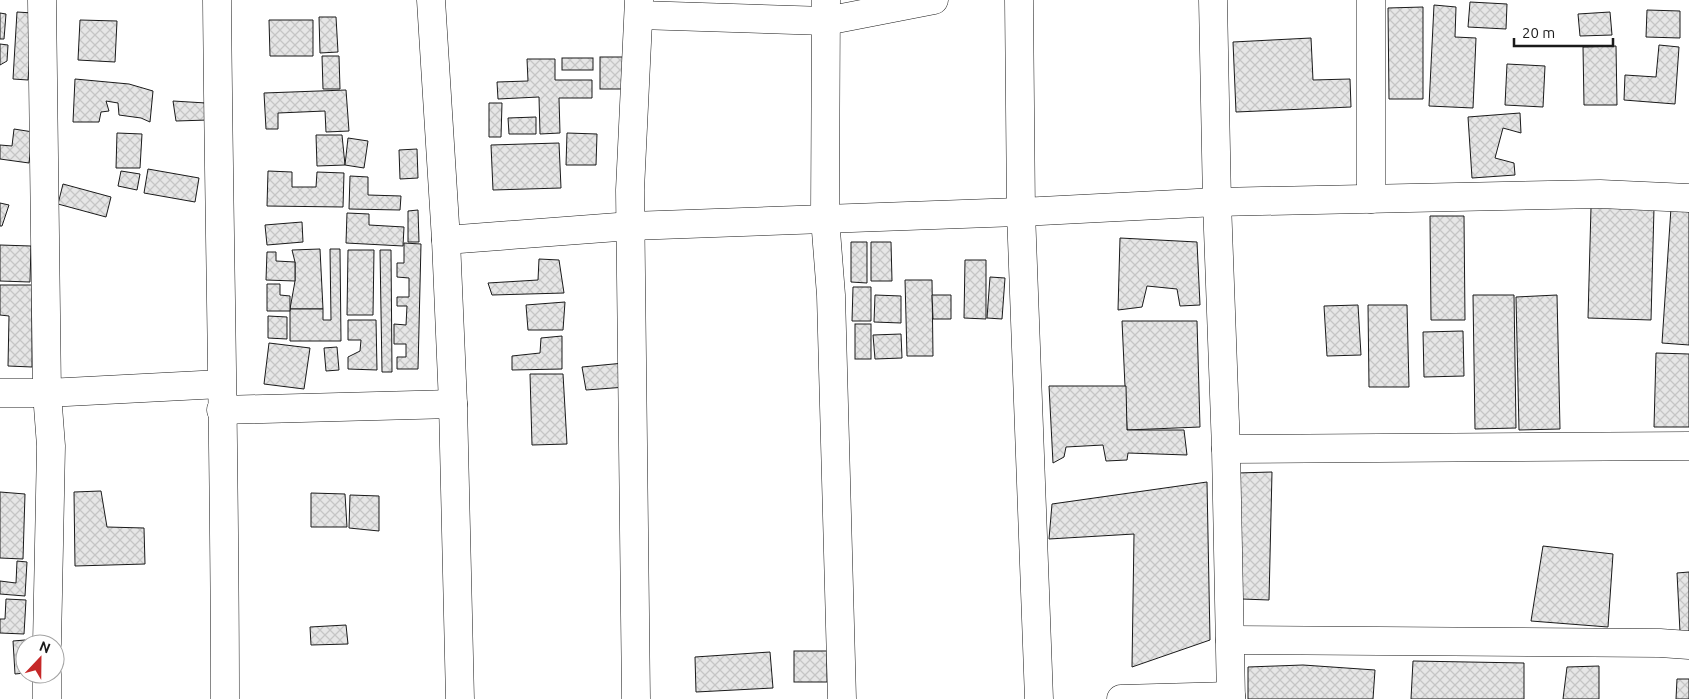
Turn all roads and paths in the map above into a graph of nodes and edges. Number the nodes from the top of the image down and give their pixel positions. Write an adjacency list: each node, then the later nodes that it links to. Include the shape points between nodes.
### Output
1 (42, 0): 19 (street)
2 (217, 0): 17 (street)
3 (432, 0): 16 (street)
4 (934, 0): 9 (street)
5 (1019, 0): 13 (street)
6 (1213, 0): 12 (street)
7 (1371, 0): 11 (street)
8 (639, 7): 9 (street); 15 (street)
9 (826, 10): 14 (street)
10 (1689, 198): 11 (street, via 1600,194)
11 (1371, 199): 12 (street)
12 (1217, 202): 13 (street); 23 (street)
13 (1021, 212): 14 (street); 34 (street)
14 (825, 218): 15 (street); 33 (street, via 831,295)
15 (631, 226): 16 (street); 32 (street)
16 (446, 240): 20 (street)
17 (221, 384): 19 (street); 21 (street)
18 (0, 393): 19 (street)
19 (47, 393): 24 (street, via 51,446)
20 (453, 404): 21 (street); 31 (street)
21 (222, 410): 30 (street)
22 (1689, 446): 23 (street)
23 (1226, 449): 25 (street)
24 (48, 634)
25 (1230, 640): 26 (street); 28 (street)
26 (1689, 645)
27 (47, 684): 29 (street)
28 (1231, 698): 35 (street)
29 (46, 699)
30 (225, 699)
31 (460, 699)
32 (636, 699)
33 (842, 699)
34 (1039, 699)
35 (1121, 699)

